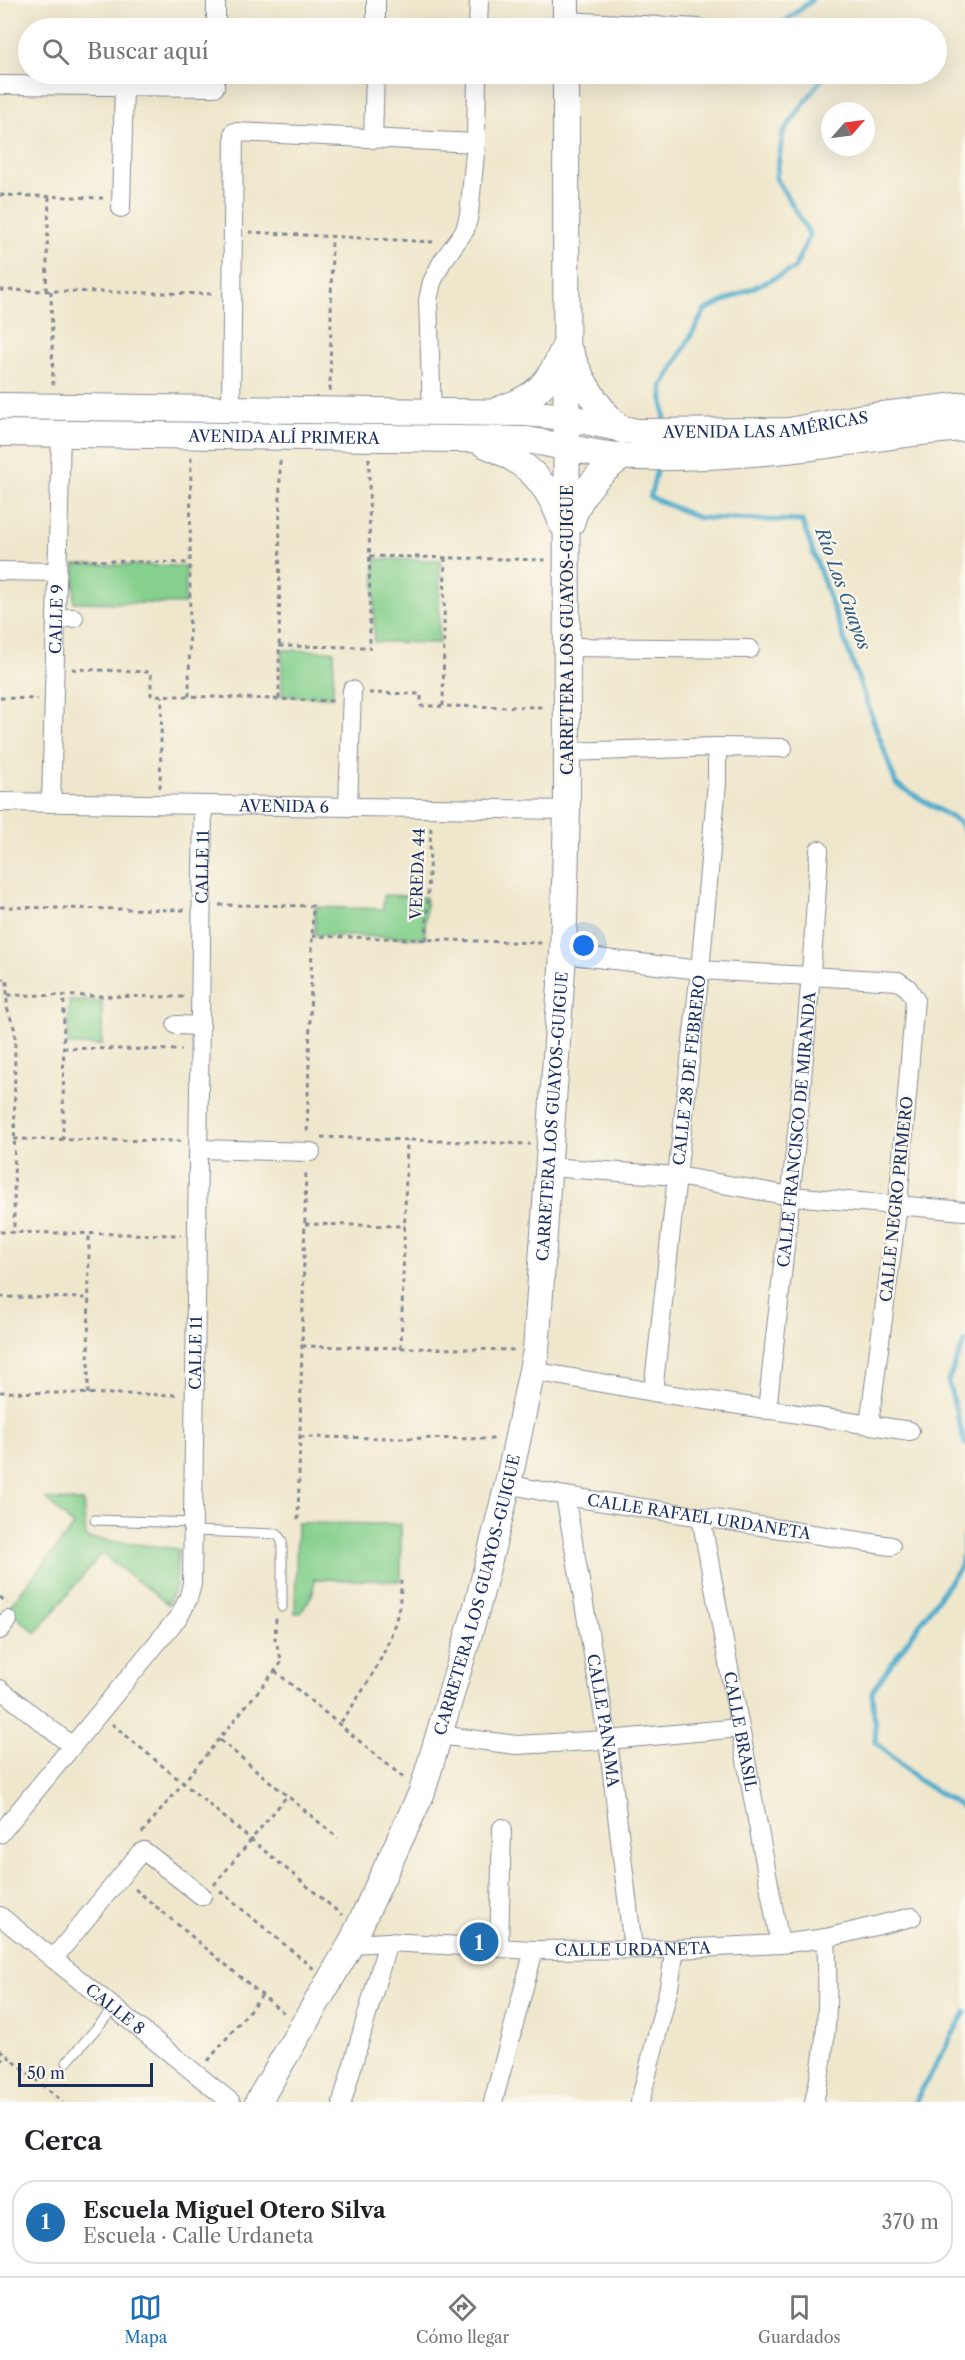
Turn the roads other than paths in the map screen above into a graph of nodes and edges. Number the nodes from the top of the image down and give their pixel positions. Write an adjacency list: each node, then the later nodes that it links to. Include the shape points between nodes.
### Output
1 (216, 0): 4 (street)
2 (376, 0): 5 (street)
3 (479, 0): 6 (street)
4 (216, 18)
5 (376, 18)
6 (478, 18)
7 (215, 84): 12 (street)
8 (375, 84): 13 (street)
9 (477, 84): 14 (street)
10 (566, 84): 16 (main road, CARRETERA LOS GUAYOS-GUIGUE)
11 (0, 85): 12 (street)
12 (124, 86): 15 (street)
13 (373, 139): 14 (street); 19 (street, via 234,132)
14 (476, 143): 20 (street, via 465,231 432,282 428,300)
15 (121, 203)
16 (567, 342): 21 (main road, via 552,375 536,391 517,404); 22 (main road, CARRETERA LOS GUAYOS-GUIGUE); 28 (main road, via 586,388)
17 (965, 405): 27 (main road, AVENIDA LAS AMÉRICAS, via 858,418)
18 (0, 406): 19 (main road, AVENIDA ALÍ PRIMERA)
19 (231, 410): 20 (main road, AVENIDA ALÍ PRIMERA)
20 (432, 412): 21 (main road, AVENIDA ALÍ PRIMERA)
21 (484, 413): 22 (main road, AVENIDA ALÍ PRIMERA)
22 (567, 417): 28 (main road, AVENIDA LAS AMÉRICAS); 29 (main road, CARRETERA LOS GUAYOS-GUIGUE)
23 (965, 428): 27 (main road, AVENIDA LAS AMÉRICAS, via 814,447)
24 (0, 433): 25 (main road, AVENIDA ALÍ PRIMERA)
25 (61, 434): 26 (main road, AVENIDA ALÍ PRIMERA); 31 (street, CALLE 9)
26 (467, 440): 29 (main road, AVENIDA ALÍ PRIMERA, via 527,440); 30 (main road, via 499,450 537,476 550,495)
27 (734, 443): 28 (main road, AVENIDA LAS AMÉRICAS)
28 (630, 444): 29 (main road, AVENIDA LAS AMÉRICAS); 30 (main road, via 578,501)
29 (567, 449): 30 (main road, CARRETERA LOS GUAYOS-GUIGUE)
30 (567, 549): 33 (main road, CARRETERA LOS GUAYOS-GUIGUE)
31 (57, 566): 32 (street); 40 (street, CALLE 9, via 65,618 55,669)
32 (0, 571)
33 (567, 647): 34 (street); 38 (main road, CARRETERA LOS GUAYOS-GUIGUE)
34 (750, 649)
35 (352, 694): 42 (street)
36 (717, 747): 37 (street); 38 (street); 46 (street, CALLE 28 DE FEBRERO)
37 (783, 748)
38 (567, 752): 43 (main road, CARRETERA LOS GUAYOS-GUIGUE)
39 (0, 802): 40 (street, AVENIDA 6)
40 (51, 803): 41 (street, AVENIDA 6)
41 (203, 805): 42 (street, AVENIDA 6); 49 (street, CALLE 11)
42 (348, 807): 43 (street, AVENIDA 6, via 406,814 432,808)
43 (567, 810): 45 (main road, CARRETERA LOS GUAYOS-GUIGUE)
44 (819, 849): 47 (street, CALLE FRANCISCO DE MIRANDA)
45 (563, 949): 46 (street); 52 (main road, CARRETERA LOS GUAYOS-GUIGUE)
46 (700, 970): 47 (street); 53 (street, CALLE 28 DE FEBRERO)
47 (812, 975): 54 (street, CALLE FRANCISCO DE MIRANDA); 55 (street, CALLE NEGRO PRIMERO, via 898,981 915,999)
48 (176, 1025): 49 (street)
49 (201, 1026): 50 (street, CALLE 11)
50 (199, 1146): 51 (street); 66 (street, CALLE 11, via 198,1235 205,1338 196,1395)
51 (308, 1147)
52 (549, 1156): 53 (street); 57 (main road, CARRETERA LOS GUAYOS-GUIGUE)
53 (677, 1176): 54 (street); 58 (street, CALLE 28 DE FEBRERO)
54 (791, 1196): 55 (street); 59 (street, CALLE FRANCISCO DE MIRANDA)
55 (898, 1204): 56 (street); 60 (street, CALLE NEGRO PRIMERO)
56 (965, 1211)
57 (534, 1361): 58 (street); 62 (main road, CARRETERA LOS GUAYOS-GUIGUE)
58 (653, 1392): 59 (street)
59 (767, 1410): 60 (street)
60 (869, 1425): 61 (street)
61 (910, 1431)
62 (508, 1484): 63 (street, CALLE RAFAEL URDANETA); 71 (main road, CARRETERA LOS GUAYOS-GUIGUE)
63 (565, 1496): 64 (street, CALLE RAFAEL URDANETA); 72 (street, CALLE PANAMA)
64 (701, 1517): 67 (street, CALLE RAFAEL URDANETA); 70 (street, CALLE BRASIL)
65 (95, 1520): 66 (lane)
66 (194, 1527): 68 (lane, via 277,1534 282,1541); 73 (street, CALLE 11, via 192,1584 180,1615)
67 (891, 1546)
68 (279, 1610)
69 (0, 1689): 73 (street)
70 (740, 1728): 72 (street); 82 (street, CALLE BRASIL)
71 (439, 1735): 72 (street, via 516,1745); 79 (main road, CARRETERA LOS GUAYOS-GUIGUE, via 421,1793)
72 (608, 1740): 84 (street, CALLE PANAMA)
73 (72, 1746): 75 (street, CALLE 11)
74 (502, 1828): 83 (street)
75 (0, 1834)
76 (202, 1896): 87 (street, via 144,1851)
77 (0, 1916): 87 (street, CALLE 8)
78 (912, 1917): 80 (street, CALLE URDANETA)
79 (355, 1936): 81 (street, CALLE URDANETA); 91 (main road, CARRETERA LOS GUAYOS-GUIGUE)
80 (826, 1938): 82 (street, CALLE URDANETA); 95 (street, via 826,2042)
81 (388, 1942): 83 (street, CALLE URDANETA); 92 (street)
82 (780, 1944): 85 (street, CALLE URDANETA)
83 (499, 1948): 86 (street, CALLE URDANETA)
84 (633, 1948): 85 (street, CALLE URDANETA); 86 (street, CALLE URDANETA)
85 (675, 1949): 94 (street)
86 (534, 1950): 93 (street)
87 (53, 1959): 88 (street, CALLE 8)
88 (114, 2008): 89 (lane); 90 (street, CALLE 8)
89 (67, 2062)
90 (231, 2102)
91 (258, 2102)
92 (342, 2102)
93 (493, 2102)
94 (640, 2102)
95 (814, 2102)

